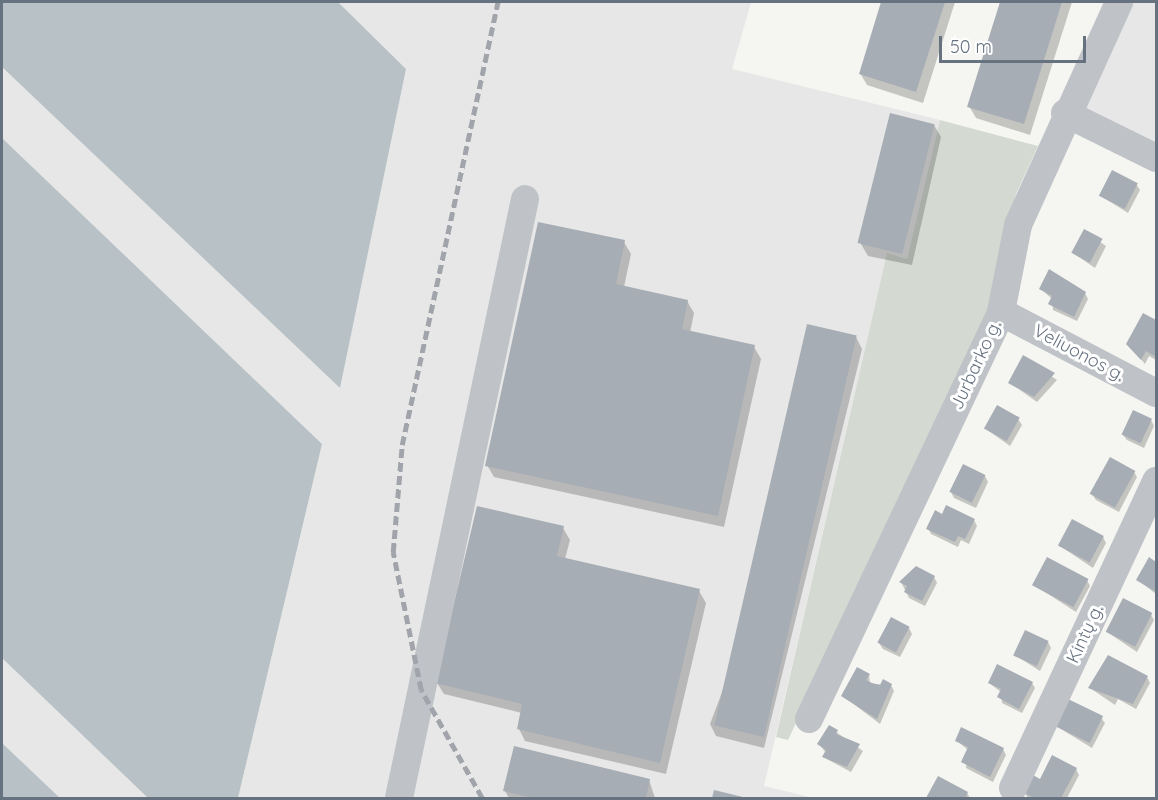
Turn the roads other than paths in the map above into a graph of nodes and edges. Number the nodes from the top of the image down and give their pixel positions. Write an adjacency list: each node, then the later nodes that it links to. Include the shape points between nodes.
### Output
1 (1119, 2): 2 (street, Jurbarko g.)
2 (1065, 113): 3 (street); 5 (street, Jurbarko g., via 1018,225)
3 (1156, 158)
4 (525, 199): 10 (street)
5 (1001, 312): 6 (street, Veliuonos g.); 8 (street, Jurbarko g.)
6 (1156, 393)
7 (1156, 481): 9 (street, Kintų g.)
8 (809, 719)
9 (1013, 788)
10 (399, 798)

